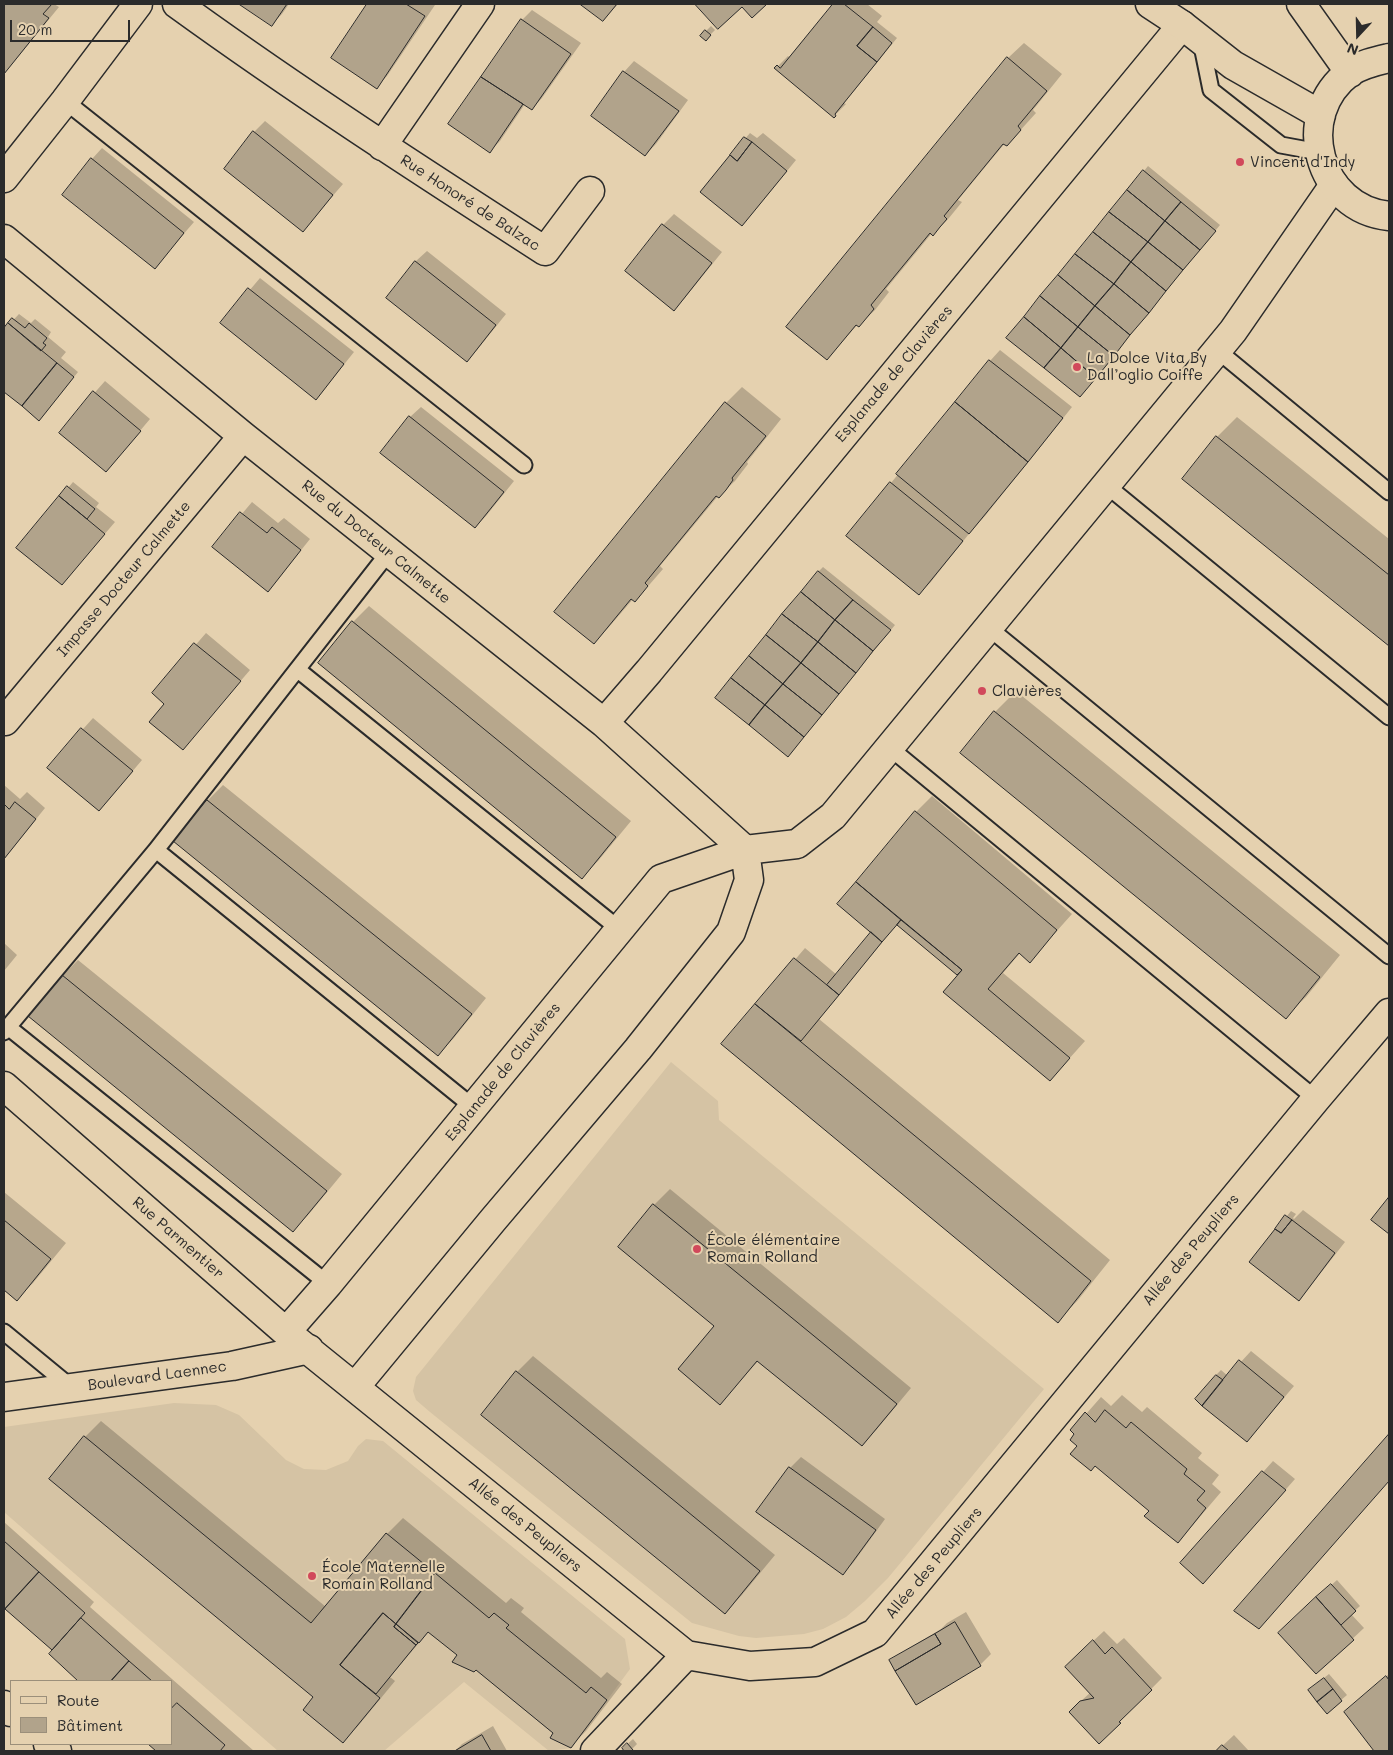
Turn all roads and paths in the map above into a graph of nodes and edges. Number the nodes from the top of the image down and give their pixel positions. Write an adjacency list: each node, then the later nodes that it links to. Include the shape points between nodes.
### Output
1 (138, 4): 9 (street)
2 (177, 4): 11 (street, Rue Honoré de Balzac)
3 (480, 4): 11 (street)
4 (1150, 4): 6 (street)
5 (1301, 4): 8 (street)
6 (1192, 32): 10 (street, via 1233,66); 12 (lane, via 1211,90 1281,145); 28 (street, Esplanade de Clavières)
7 (1389, 58): 8 (street, via 1369,62)
8 (1350, 72): 10 (street, via 1332,91)
9 (65, 101): 13 (street); 20 (lane)
10 (1321, 114): 12 (street)
11 (382, 146): 15 (street, Rue Honoré de Balzac, via 545,251)
12 (1319, 152): 14 (street)
13 (4, 178)
14 (1334, 185): 16 (street, via 1353,203 1378,215); 18 (street, Esplanade de Clavières)
15 (590, 190)
16 (1389, 216)
17 (4, 239): 19 (street, Rue du Docteur Calmette)
18 (1217, 350): 21 (street, Esplanade de Clavières); 22 (lane)
19 (243, 436): 23 (street, Rue du Docteur Calmette); 27 (street, Impasse Docteur Calmette)
20 (524, 465)
21 (1106, 485): 24 (street, Esplanade de Clavières); 26 (lane)
22 (1389, 492)
23 (389, 552): 25 (lane); 28 (street, Rue du Docteur Calmette)
24 (989, 628): 29 (street, Esplanade de Clavières); 33 (lane)
25 (298, 670): 30 (lane); 32 (lane)
26 (1389, 717)
27 (5, 721)
28 (604, 723): 31 (street, Rue du Docteur Calmette)
29 (890, 748): 31 (street, Esplanade de Clavières, via 833,816 797,844); 37 (lane)
30 (156, 850): 35 (lane); 38 (lane)
31 (745, 850): 32 (street, Esplanade de Clavières, via 661,879); 43 (street, via 749,880 731,932 638,1049)
32 (619, 929): 38 (street, Esplanade de Clavières)
33 (1389, 956)
34 (1389, 1013): 37 (street, Allée des Peupliers)
35 (6, 1029): 39 (lane)
36 (4, 1086): 41 (street, Rue Parmentier)
37 (1316, 1099): 46 (street, Allée des Peupliers, via 876,1633 815,1662 750,1666)
38 (473, 1107): 39 (street, Esplanade de Clavières)
39 (328, 1284): 41 (street, Esplanade de Clavières)
40 (4, 1332): 44 (lane)
41 (286, 1332): 42 (street, Rue Parmentier)
42 (309, 1349): 43 (street, Rue Parmentier); 44 (street, Boulevard Laennec, via 232,1366)
43 (355, 1387): 46 (street, Allée des Peupliers)
44 (72, 1388): 45 (street, Boulevard Laennec)
45 (4, 1397)
46 (686, 1655): 47 (street)
47 (595, 1751)

